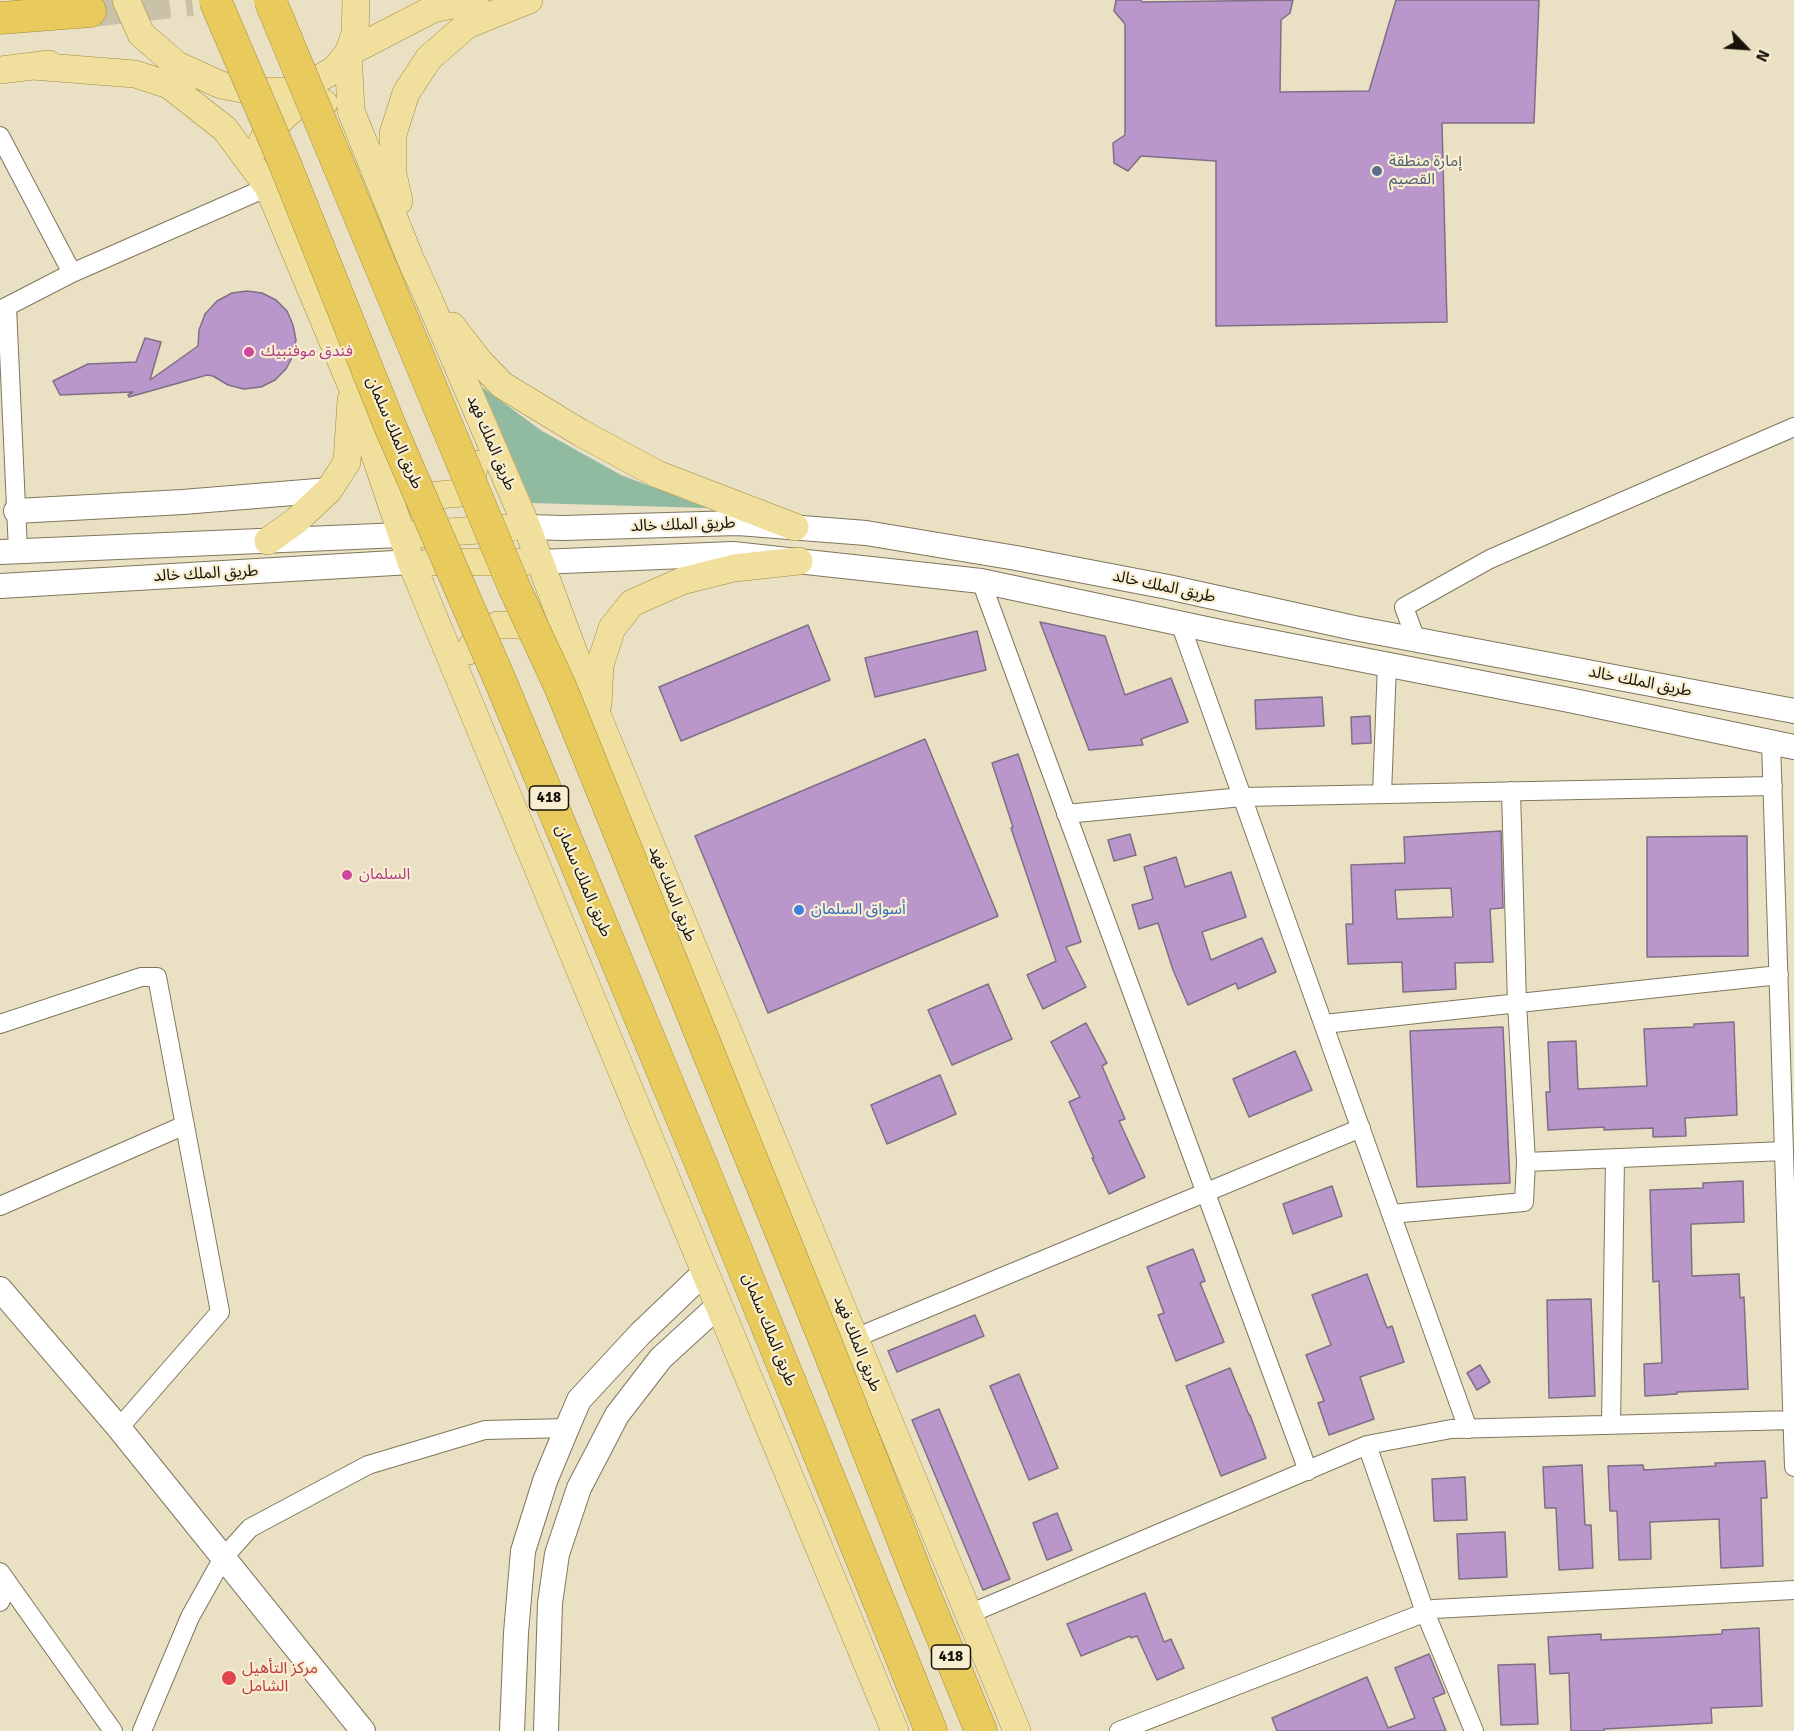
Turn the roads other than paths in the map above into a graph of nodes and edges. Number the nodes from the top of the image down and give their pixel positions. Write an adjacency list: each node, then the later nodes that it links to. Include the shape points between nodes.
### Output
1 (126, 0): 10 (main road, via 141,34)
2 (215, 0): 79 (highway, طريق الملك سلمان / 418, bridge, via 709,1183)
3 (270, 0): 78 (highway, 418, bridge, via 514,587 560,686)
4 (357, 0): 9 (main road, via 355,34)
5 (475, 0): 9 (main road, via 433,9)
6 (529, 0): 18 (main road, via 467,25 429,58 406,93 393,134 393,174)
7 (90, 11): 8 (highway)
8 (0, 18)
9 (348, 53): 10 (main road, via 335,69 299,91 253,91 221,84); 13 (main road, طريق الملك فهد)
10 (177, 65): 11 (main road, via 106,57); 14 (main road)
11 (33, 66): 12 (main road); 14 (main road, via 135,74 169,85)
12 (0, 70)
13 (351, 111): 16 (main road, via 322,103 297,105 266,133); 18 (main road, طريق الملك فهد)
14 (225, 129): 16 (main road)
15 (0, 136): 19 (street)
16 (252, 166): 17 (main road)
17 (268, 187): 19 (street); 22 (main road)
18 (410, 258): 20 (main road, طريق الملك فهد)
19 (72, 273): 21 (street)
20 (427, 295): 22 (main road, via 479,446 473,473 460,493 418,497 390,469); 26 (main road, طريق الملك فهد); 27 (main road, via 502,385 657,474)
21 (3, 309): 25 (street)
22 (352, 387): 24 (main road, via 347,462); 28 (main road)
23 (1794, 427): 37 (street, via 1461,575 1404,608)
24 (329, 490): 25 (main road); 29 (main road)
25 (16, 511): 30 (street)
26 (527, 526): 27 (main road, طريق الملك خالد, via 738,523); 28 (main road); 33 (main road, طريق الملك فهد)
27 (795, 527): 37 (main road, طريق الملك خالد, via 866,533 1016,558)
28 (401, 535): 29 (main road, طريق الملك خالد); 32 (main road)
29 (268, 541): 30 (main road, طريق الملك خالد)
30 (9, 551)
31 (799, 561): 33 (main road, طريق الملك خالد, via 733,554); 34 (main road, طريق الملك خالد); 40 (main road, via 734,568 682,580 632,603 612,628 600,665)
32 (411, 562): 33 (main road); 35 (main road, طريق الملك خالد); 42 (main road)
33 (539, 562): 40 (main road, طريق الملك فهد)
34 (981, 581): 36 (main road, طريق الملك خالد); 47 (street)
35 (0, 586)
36 (1180, 623): 38 (main road, طريق الملك خالد); 46 (street)
37 (1416, 640): 39 (main road, طريق الملك خالد)
38 (1387, 664): 41 (main road, طريق الملك خالد); 45 (street)
39 (1794, 711)
40 (597, 714): 42 (main road, via 554,641 521,625 498,626 479,634 463,660); 63 (main road, طريق الملك فهد)
41 (1783, 745): 43 (street)
42 (490, 752): 60 (main road)
43 (1773, 786): 44 (street); 48 (street)
44 (1511, 791): 45 (street); 49 (street)
45 (1382, 794): 46 (street)
46 (1242, 797): 47 (street); 51 (street)
47 (1066, 814): 57 (street)
48 (1779, 975): 49 (street); 54 (street)
49 (1517, 1003): 51 (street); 56 (street)
50 (0, 1022): 52 (street, via 141,977 157,977)
51 (1324, 1024): 53 (street)
52 (185, 1125): 58 (street); 66 (street, via 220,1312)
53 (1361, 1128): 57 (street); 59 (street)
54 (1784, 1151): 55 (street); 64 (street)
55 (1615, 1158): 56 (street); 65 (street)
56 (1526, 1162): 59 (street, via 1524,1202)
57 (1206, 1193): 63 (street); 71 (street)
58 (0, 1206)
59 (1391, 1214): 68 (street)
60 (705, 1272): 62 (main road); 67 (main road, via 579,1400)
61 (0, 1289): 66 (main road)
62 (718, 1305): 84 (main road, via 661,1358 642,1382 618,1415 579,1488 557,1554 550,1603); 85 (main road)
63 (855, 1338): 77 (main road, طريق الملك فهد)
64 (1792, 1420): 65 (street); 70 (street)
65 (1611, 1425): 68 (street)
66 (119, 1428): 72 (main road)
67 (567, 1428): 72 (street, via 485,1430 368,1465 250,1528); 83 (main road, via 523,1551)
68 (1468, 1429): 69 (street)
69 (1367, 1445): 71 (street); 76 (street)
70 (1794, 1467)
71 (1308, 1471): 77 (street)
72 (223, 1558): 81 (street, via 190,1617); 82 (main road)
73 (4, 1578): 75 (street); 80 (street)
74 (1794, 1590): 76 (street)
75 (0, 1602)
76 (1425, 1612): 91 (street); 92 (street)
77 (969, 1614): 90 (main road, طريق الملك فهد)
78 (942, 1637): 88 (highway, 418); 89 (main road)
79 (914, 1691): 86 (main road); 87 (highway, طريق الملك سلمان / 418)
80 (113, 1731)
81 (142, 1731)
82 (363, 1731)
83 (512, 1731)
84 (546, 1731)
85 (895, 1731)
86 (916, 1731)
87 (931, 1731)
88 (981, 1731)
89 (994, 1731)
90 (1017, 1731)
91 (1119, 1731)
92 (1474, 1731)

